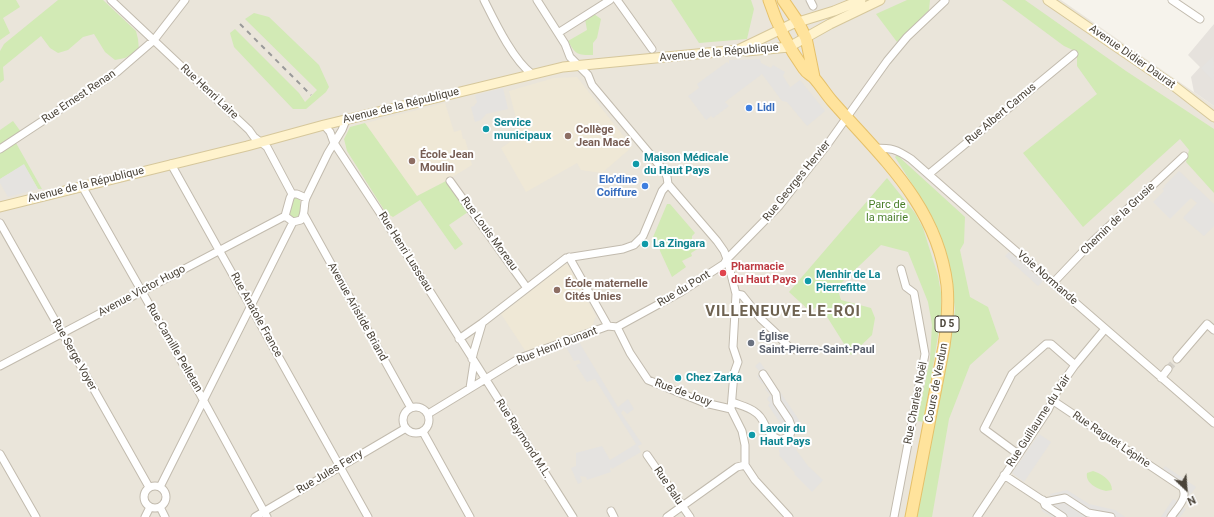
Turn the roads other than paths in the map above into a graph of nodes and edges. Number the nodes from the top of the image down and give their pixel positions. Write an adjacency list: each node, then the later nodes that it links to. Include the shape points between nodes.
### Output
1 (111, 0): 19 (street, Rue Henri Laire)
2 (185, 0): 19 (street, Rue Ernest Renan)
3 (484, 0): 25 (street, via 509,45 524,68)
4 (610, 0): 17 (street)
5 (617, 0): 21 (street)
6 (769, 0): 16 (main road, D 5)
7 (783, 0): 15 (main road, D 5)
8 (861, 0): 15 (main road)
9 (880, 0): 18 (main road)
10 (1048, 0): 27 (main road, Avenue Didier Daurat, via 1174,86)
11 (1172, 0): 14 (street)
12 (538, 1): 17 (street)
13 (945, 1): 28 (street, Rue Georges Hervier, via 907,37)
14 (1200, 19)
15 (798, 22): 16 (main road); 18 (main road, D 5)
16 (780, 30): 20 (main road, D 5); 22 (main road)
17 (558, 33): 24 (street, via 570,57)
18 (806, 38): 20 (main road, Avenue de la République); 26 (main road, D 5)
19 (154, 40): 31 (street, Rue Henri Laire); 34 (street, Rue Ernest Renan, via 117,72)
20 (789, 47): 22 (main road, Avenue de la République); 26 (main road, D 5, via 807,73)
21 (652, 49)
22 (738, 50): 24 (main road, Avenue de la République)
23 (1074, 54): 37 (street, Rue Albert Camus)
24 (580, 66): 25 (main road, Avenue de la République); 39 (street, via 592,85 665,172)
25 (532, 74): 29 (main road, Avenue de la République)
26 (814, 78): 28 (main road, D 5)
27 (1214, 117)
28 (847, 118): 33 (main road, D 5); 50 (street, Rue Georges Hervier, via 779,206)
29 (346, 120): 30 (main road, Avenue de la République); 32 (street)
30 (324, 125): 31 (main road, Avenue de la République); 32 (street, Rue Henri Lusseau)
31 (261, 142): 36 (main road, Avenue de la République); 41 (street, Rue Henri Laire, via 268,149)
32 (334, 143): 42 (street); 63 (street, Rue Henri Lusseau)
33 (873, 148): 37 (street, Voie Normande, via 898,150); 106 (main road, Cours de Verdun / D 5, via 900,178 922,211 936,240 947,286 948,319 944,346)
34 (0, 149)
35 (1184, 156): 52 (street, Chemin de la Grusie, via 1091,243)
36 (171, 164): 40 (main road, Avenue de la République); 48 (street, Rue Anatole France)
37 (929, 174): 52 (street, Voie Normande)
38 (450, 181): 53 (street, Rue Louis Moreau)
39 (668, 184): 49 (street, via 662,191 643,236 634,245); 50 (street, via 713,237)
40 (82, 186): 43 (main road, Avenue de la République); 54 (street, Rue Camille Pelletan)
41 (292, 194): 42 (street); 45 (street)
42 (306, 198): 44 (street)
43 (0, 207)
44 (304, 215): 46 (street, via 301,220); 77 (street, Avenue Aristide Briand)
45 (285, 216): 46 (street); 48 (street, Avenue Victor Hugo)
46 (293, 222): 56 (street)
47 (1, 224): 62 (street, Rue Serge Voyer)
48 (220, 250): 54 (street, Avenue Victor Hugo); 56 (street, Rue Anatole France)
49 (569, 257): 53 (street); 58 (street)
50 (727, 259): 55 (street); 59 (street, Rue du Pont, via 724,264 681,292)
51 (901, 270): 105 (street, Rue Charles Noël, via 906,287 914,293 925,354)
52 (1053, 284): 60 (street, Voie Normande)
53 (527, 288): 57 (street)
54 (141, 292): 62 (street, Avenue Victor Hugo); 75 (street, Rue Camille Pelletan)
55 (736, 294): 64 (street, via 742,295 761,319 789,347); 76 (street, via 733,347 738,362 734,373)
56 (251, 306): 75 (street); 86 (street, Rue Anatole France)
57 (482, 324): 63 (street); 66 (street)
58 (608, 326): 59 (street); 72 (street, Rue Henri Dunant, via 520,358)
59 (617, 327): 76 (street, Rue de Jouy, via 648,380 705,403)
60 (1105, 329): 67 (street, Rue Guillaume du Vair); 71 (street, Voie Normande)
61 (1214, 330): 65 (street, via 1207,324)
62 (62, 333): 68 (street, Avenue Victor Hugo); 88 (street, Rue Serge Voyer)
63 (459, 339): 66 (street, Rue Henri Lusseau)
64 (796, 350)
65 (1177, 359)
66 (473, 360): 72 (street, Rue Raymond M.L.); 73 (street)
67 (1075, 365): 74 (street, Rue Guillaume du Vair); 83 (street, via 1051,344 1046,344 1012,374 984,429)
68 (0, 366)
69 (1168, 370): 71 (street)
70 (763, 374): 76 (street, Rue de Jouy, via 789,420 792,428 790,435 782,440 776,439 755,411)
71 (1162, 378): 79 (street, Voie Normande)
72 (485, 379): 73 (street); 102 (street, Rue Raymond M.L.)
73 (470, 388): 78 (street)
74 (1052, 400): 83 (street, Rue Guillaume du Vair); 110 (street, Rue Raguet Lépine, via 1182,487 1184,497)
75 (204, 401): 89 (street); 94 (street, Rue Camille Pelletan)
76 (732, 406): 85 (street, via 742,431)
77 (410, 408): 78 (street, via 419,407); 80 (street, via 403,417)
78 (428, 414): 81 (street, via 428,426)
79 (1214, 422)
80 (406, 428): 81 (street, via 415,434); 86 (street, Rue Jules Ferry)
81 (423, 432): 101 (street)
82 (0, 454): 96 (street)
83 (1018, 454): 87 (street, Rue Guillaume du Vair)
84 (647, 455): 93 (street, Rue Balu)
85 (745, 465): 93 (street, via 737,467); 95 (street)
86 (340, 466): 94 (street, Rue Jules Ferry); 100 (street, Rue Anatole France)
87 (1004, 475): 90 (street); 107 (street, Rue Guillaume du Vair)
88 (149, 487): 89 (street); 91 (street, via 144,497 145,503)
89 (160, 487): 92 (street, via 165,491 166,497)
90 (1043, 500): 108 (street, via 1045,505); 109 (street, via 1045,502 1065,498 1088,512)
91 (150, 507): 92 (street); 97 (street)
92 (160, 507): 98 (street)
93 (682, 507): 103 (street); 104 (street, Rue Balu)
94 (266, 514): 99 (street, Rue Jules Ferry)
95 (784, 516)
96 (36, 517)
97 (145, 517)
98 (164, 517)
99 (254, 517)
100 (368, 517)
101 (470, 517)
102 (573, 517)
103 (667, 517)
104 (690, 517)
105 (894, 517)
106 (911, 517)
107 (977, 517)
108 (1063, 517)
109 (1111, 517)
110 (1171, 517)

